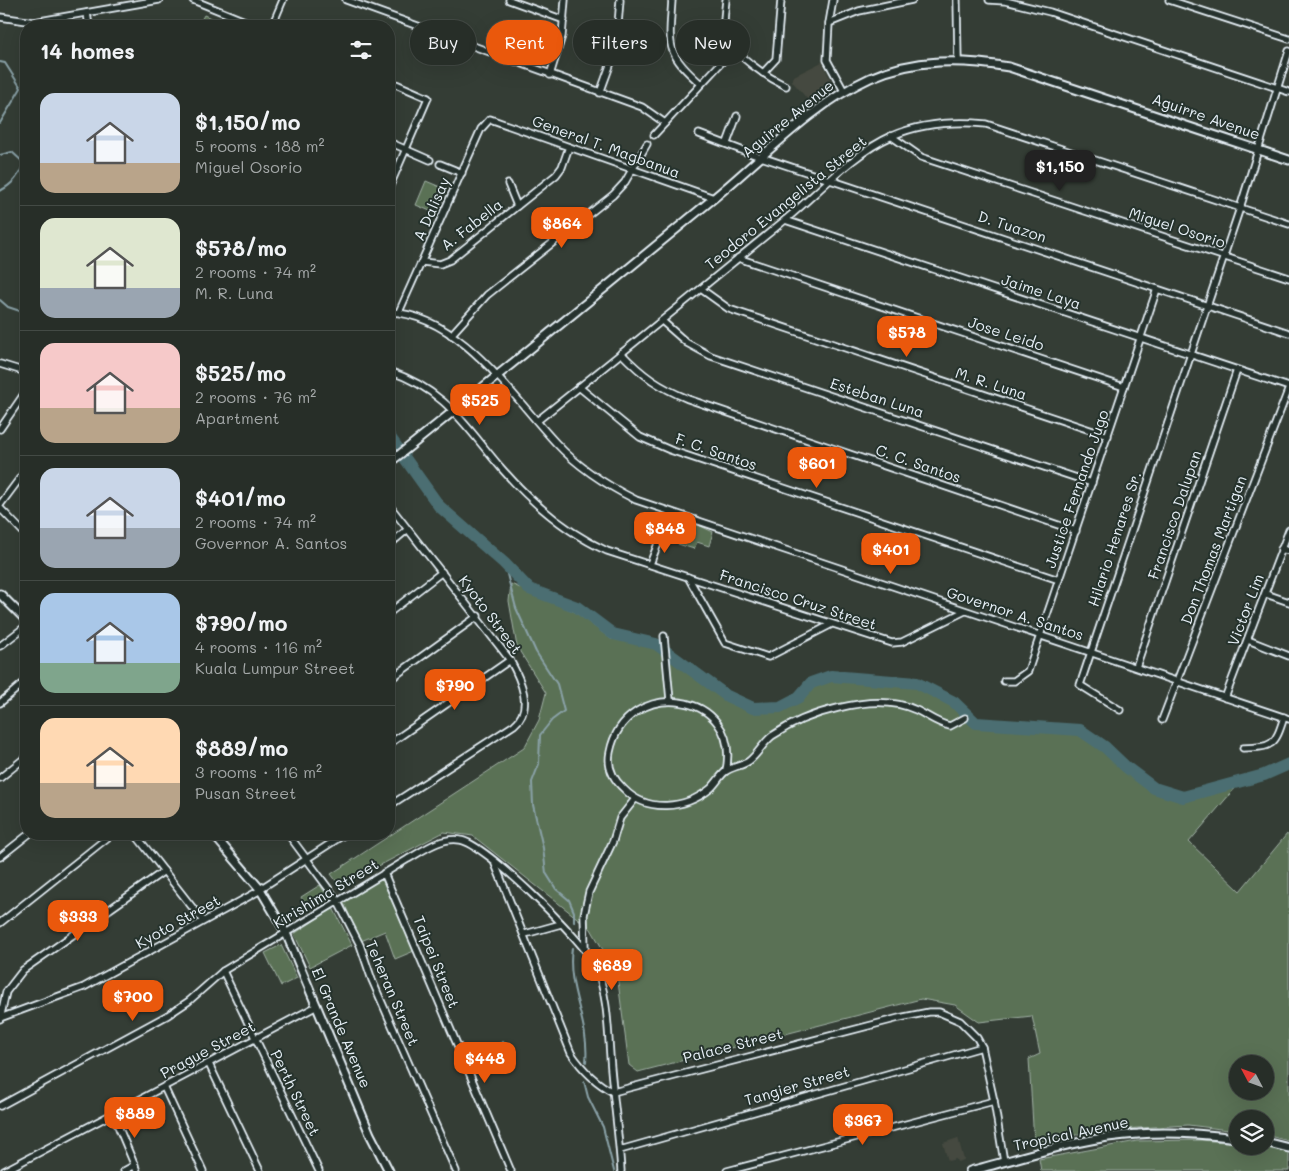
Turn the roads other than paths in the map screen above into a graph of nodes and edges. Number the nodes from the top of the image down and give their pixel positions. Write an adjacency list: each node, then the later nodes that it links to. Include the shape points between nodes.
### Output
1 (159, 0): 16 (street)
2 (193, 0): 20 (street)
3 (282, 0): 21 (street)
4 (347, 0): 32 (street)
5 (509, 0): 22 (street)
6 (565, 0): 22 (street)
7 (620, 0): 39 (street, via 616,49)
8 (672, 0): 34 (street, via 672,51 676,61)
9 (726, 0): 23 (street)
10 (780, 0): 31 (street, via 776,59)
11 (833, 0): 25 (street)
12 (912, 0): 25 (street, via 860,11)
13 (957, 0): 28 (street)
14 (989, 0): 36 (street, via 1050,12)
15 (1169, 0): 26 (street)
16 (87, 13): 18 (street); 19 (street)
17 (0, 17): 24 (street)
18 (53, 20)
19 (88, 20)
20 (242, 20)
21 (274, 20)
22 (564, 20): 32 (street)
23 (725, 20)
24 (20, 21)
25 (829, 23): 37 (street, via 827,60)
26 (1289, 39)
27 (1289, 51): 36 (street, Hilario Henares Sr.)
28 (958, 60): 37 (street, Aguirre Avenue, via 899,69); 51 (street, Aguirre Avenue, via 1041,76)
29 (750, 62): 31 (street)
30 (719, 65): 34 (street)
31 (764, 73): 35 (street)
32 (550, 75): 39 (street)
33 (395, 84): 50 (street, via 428,98)
34 (701, 84): 42 (street)
35 (786, 86)
36 (1277, 88): 38 (street); 51 (street, Hilario Henares Sr.)
37 (844, 91): 52 (street, Aguirre Avenue)
38 (1289, 92)
39 (600, 93): 42 (street, via 642,107)
40 (737, 116): 46 (street)
41 (490, 119): 49 (street, General T. Magbanua); 57 (street, A Dalisay)
42 (665, 123): 44 (street)
43 (699, 134): 46 (street, D. Tuazon)
44 (654, 135)
45 (891, 136): 59 (street, Teodoro Evangelista Street); 63 (street, Teodoro Evangelista Street, via 938,124 986,124); 66 (street, Miguel Osorio, via 921,157)
46 (727, 143): 52 (street, D. Tuazon)
47 (395, 144): 50 (street)
48 (647, 144): 56 (street)
49 (569, 147): 56 (street, General T. Magbanua); 62 (street, A. Fabella, via 556,175)
50 (406, 149): 53 (street); 58 (street)
51 (1259, 149): 54 (street, Aguirre Avenue); 63 (street, Hilario Henares Sr.)
52 (762, 157): 59 (street, D. Tuazon); 61 (street, Aguirre Avenue)
53 (430, 160)
54 (1289, 160)
55 (440, 164): 57 (street)
56 (632, 169): 61 (street, General T. Magbanua); 77 (street, via 613,195 487,295)
57 (462, 173): 68 (street, A Dalisay)
58 (395, 174)
59 (832, 180): 64 (street, Teodoro Evangelista Street); 70 (street, D. Tuazon)
60 (508, 184): 62 (street)
61 (714, 198): 85 (street, Aguirre Avenue)
62 (517, 206): 68 (street, A. Fabella, via 450,260 440,264)
63 (1240, 208): 65 (street, Teodoro Evangelista Street); 66 (street, Hilario Henares Sr.)
64 (785, 220): 67 (street, Teodoro Evangelista Street); 78 (street, Jaime Laya)
65 (1289, 224)
66 (1224, 256): 69 (street, Miguel Osorio); 72 (street, Hilario Henares Sr.)
67 (738, 258): 71 (street, Teodoro Evangelista Street); 87 (street, Jose Leido)
68 (422, 262): 74 (street, A Dalisay)
69 (1289, 278)
70 (1157, 288): 72 (street, D. Tuazon); 78 (street, Justice Fernando Jugo)
71 (701, 289): 75 (street, Teodoro Evangelista Street); 93 (street, M. R. Luna, via 729,309)
72 (1207, 306): 76 (street, D. Tuazon); 80 (street, Hilario Henares Sr.)
73 (395, 312): 74 (street, Governor A. Santos)
74 (399, 312): 77 (street, Governor A. Santos)
75 (662, 320): 79 (street, Teodoro Evangelista Street); 96 (street, Esteban Luna, via 687,343 711,356)
76 (1289, 333)
77 (451, 335): 85 (street, Governor A. Santos)
78 (1140, 338): 80 (street, Jaime Laya); 87 (street, Justice Fernando Jugo)
79 (621, 353): 86 (street, Teodoro Evangelista Street); 103 (street, C. C. Santos, via 660,388 688,399)
80 (1190, 354): 83 (street, Jaime Laya); 124 (street, Hilario Henares Sr.)
81 (0, 364): 82 (street)
82 (20, 370)
83 (1237, 370): 88 (street, Jaime Laya); 127 (street, Francisco Dalupan)
84 (395, 373): 90 (street, Francisco Cruz Street, via 424,385)
85 (497, 374): 90 (street, Aguirre Avenue); 91 (street, Governor A. Santos)
86 (579, 387): 91 (street, Teodoro Evangelista Street); 110 (street, F. C. Santos, via 640,437 670,450)
87 (1124, 387): 93 (street, Justice Fernando Jugo)
88 (1289, 388): 129 (street, Don Thomas Martigan)
89 (20, 400): 92 (street)
90 (453, 411): 94 (street, Aguirre Avenue); 107 (street, Francisco Cruz Street, via 520,488 553,519 598,547)
91 (537, 421): 99 (street, Governor A. Santos, via 556,444 594,476 636,500)
92 (0, 429)
93 (1108, 436): 96 (street, Justice Fernando Jugo)
94 (395, 458)
95 (20, 479): 97 (street)
96 (1092, 483): 103 (street, Justice Fernando Jugo)
97 (0, 507): 100 (street)
98 (395, 513): 101 (street, Kyoto Street)
99 (670, 513): 107 (street); 115 (street, Governor A. Santos)
100 (20, 529)
101 (408, 529): 104 (street); 108 (street, Kyoto Street)
102 (1289, 530): 105 (street, Victor Lim)
103 (1076, 531): 110 (street, Justice Fernando Jugo)
104 (395, 540)
105 (1281, 549): 106 (street); 112 (street, Victor Lim)
106 (1289, 551)
107 (650, 564): 109 (street, Francisco Cruz Street)
108 (442, 572): 114 (street); 117 (street, Kyoto Street)
109 (688, 577): 118 (street, Francisco Cruz Street); 118 (street, via 725,643 768,657)
110 (1059, 580): 120 (street, Justice Fernando Jugo)
111 (0, 594): 116 (street)
112 (1266, 594): 113 (street); 122 (street, Victor Lim)
113 (1289, 602)
114 (395, 608)
115 (965, 611): 118 (street, Francisco Cruz Street, via 902,642 884,642); 120 (street, Governor A. Santos)
116 (20, 614)
117 (478, 616): 126 (street, Kyoto Street); 128 (street)
118 (830, 624)
119 (20, 631): 123 (street)
120 (1040, 635): 124 (street, Governor A. Santos); 130 (street, Justice Fernando Jugo, via 1028,671 1014,681)
121 (664, 636): 133 (street)
122 (1248, 640): 125 (street); 132 (street, Victor Lim)
123 (0, 646)
124 (1091, 652): 127 (street, Governor A. Santos); 135 (street, Hilario Henares Sr., via 1080,686)
125 (1289, 656)
126 (510, 660): 139 (street); 145 (street, Kyoto Street, via 524,699 525,708 520,721)
127 (1136, 667): 129 (street, Governor A. Santos)
128 (395, 676)
129 (1178, 680): 132 (street, Governor A. Santos); 138 (street, Don Thomas Martigan)
130 (1004, 681)
131 (20, 686): 134 (street)
132 (1226, 698): 137 (street, Governor A. Santos)
133 (670, 700): 142 (street, via 696,706 711,717 727,747); 144 (street, via 648,706 630,717 610,751 611,772 624,790)
134 (0, 703)
135 (1120, 710)
136 (965, 718): 142 (street, via 950,726 899,704 860,704 839,708 820,713 778,733 748,762)
137 (1286, 718): 140 (street, via 1273,744)
138 (1162, 720)
139 (395, 740)
140 (1243, 748)
141 (20, 763): 143 (street)
142 (726, 771): 144 (street, via 708,790 678,804 646,804)
143 (0, 778)
144 (635, 798): 164 (street, via 620,818 590,892 584,915)
145 (395, 802)
146 (21, 840): 152 (street)
147 (104, 840): 160 (street)
148 (140, 840): 155 (street)
149 (218, 840): 157 (street, El Grande Avenue)
150 (293, 840): 153 (street, Teheran Street)
151 (336, 840): 153 (street, Kyoto Street)
152 (0, 857)
153 (307, 858): 157 (street, Kyoto Street); 158 (street, Teheran Street)
154 (494, 862): 156 (street, Kirishima Street, via 471,843 448,840); 161 (street, Kirishima Street, via 524,886); 163 (street)
155 (164, 871): 159 (street); 167 (street, via 23,970 6,992)
156 (384, 873): 158 (street, Kirishima Street); 189 (street, Taipei Street)
157 (258, 890): 159 (street, Kyoto Street); 162 (street, El Grande Avenue)
158 (337, 900): 162 (street, Kirishima Street); 188 (street, Teheran Street, via 360,945 372,980)
159 (204, 921): 167 (street, Kyoto Street, via 84,987)
160 (0, 923)
161 (561, 924): 163 (street); 164 (street, Kirishima Street)
162 (286, 934): 165 (street, Kirishima Street); 166 (street, El Grande Avenue)
163 (525, 934): 172 (street, via 572,1052 589,1076)
164 (585, 948): 172 (street, Kirishima Street, via 601,984)
165 (223, 971): 168 (street, Perth Street); 174 (street, Kirishima Street, via 168,1015)
166 (317, 1006): 168 (street, Prague Street); 187 (street, El Grande Avenue, via 370,1134)
167 (0, 1019)
168 (256, 1039): 170 (street, Prague Street); 186 (street, Perth Street)
169 (982, 1047): 172 (street, Palace Street, via 960,1021 939,1012 929,1012); 173 (street, Palace Street); 179 (street, Tangier Street)
170 (209, 1064): 171 (street, Prague Street); 185 (street)
171 (164, 1087): 175 (street, Prague Street); 184 (street)
172 (613, 1092): 179 (street, Kirishima Street)
173 (994, 1101): 180 (street, Palace Street); 191 (street)
174 (0, 1106)
175 (113, 1114): 181 (street); 182 (street, Prague Street)
176 (1229, 1137): 180 (street, Tropical Avenue, via 1137,1134)
177 (1274, 1144): 178 (street)
178 (1289, 1148)
179 (620, 1150): 190 (street, Kirishima Street)
180 (1004, 1162): 192 (street, Tropical Avenue); 193 (street, Palace Street)
181 (136, 1168): 183 (street)
182 (4, 1171)
183 (124, 1171)
184 (204, 1171)
185 (260, 1171)
186 (319, 1171)
187 (389, 1171)
188 (456, 1171)
189 (511, 1171)
190 (621, 1171)
191 (727, 1171)
192 (970, 1171)
193 (1005, 1171)

